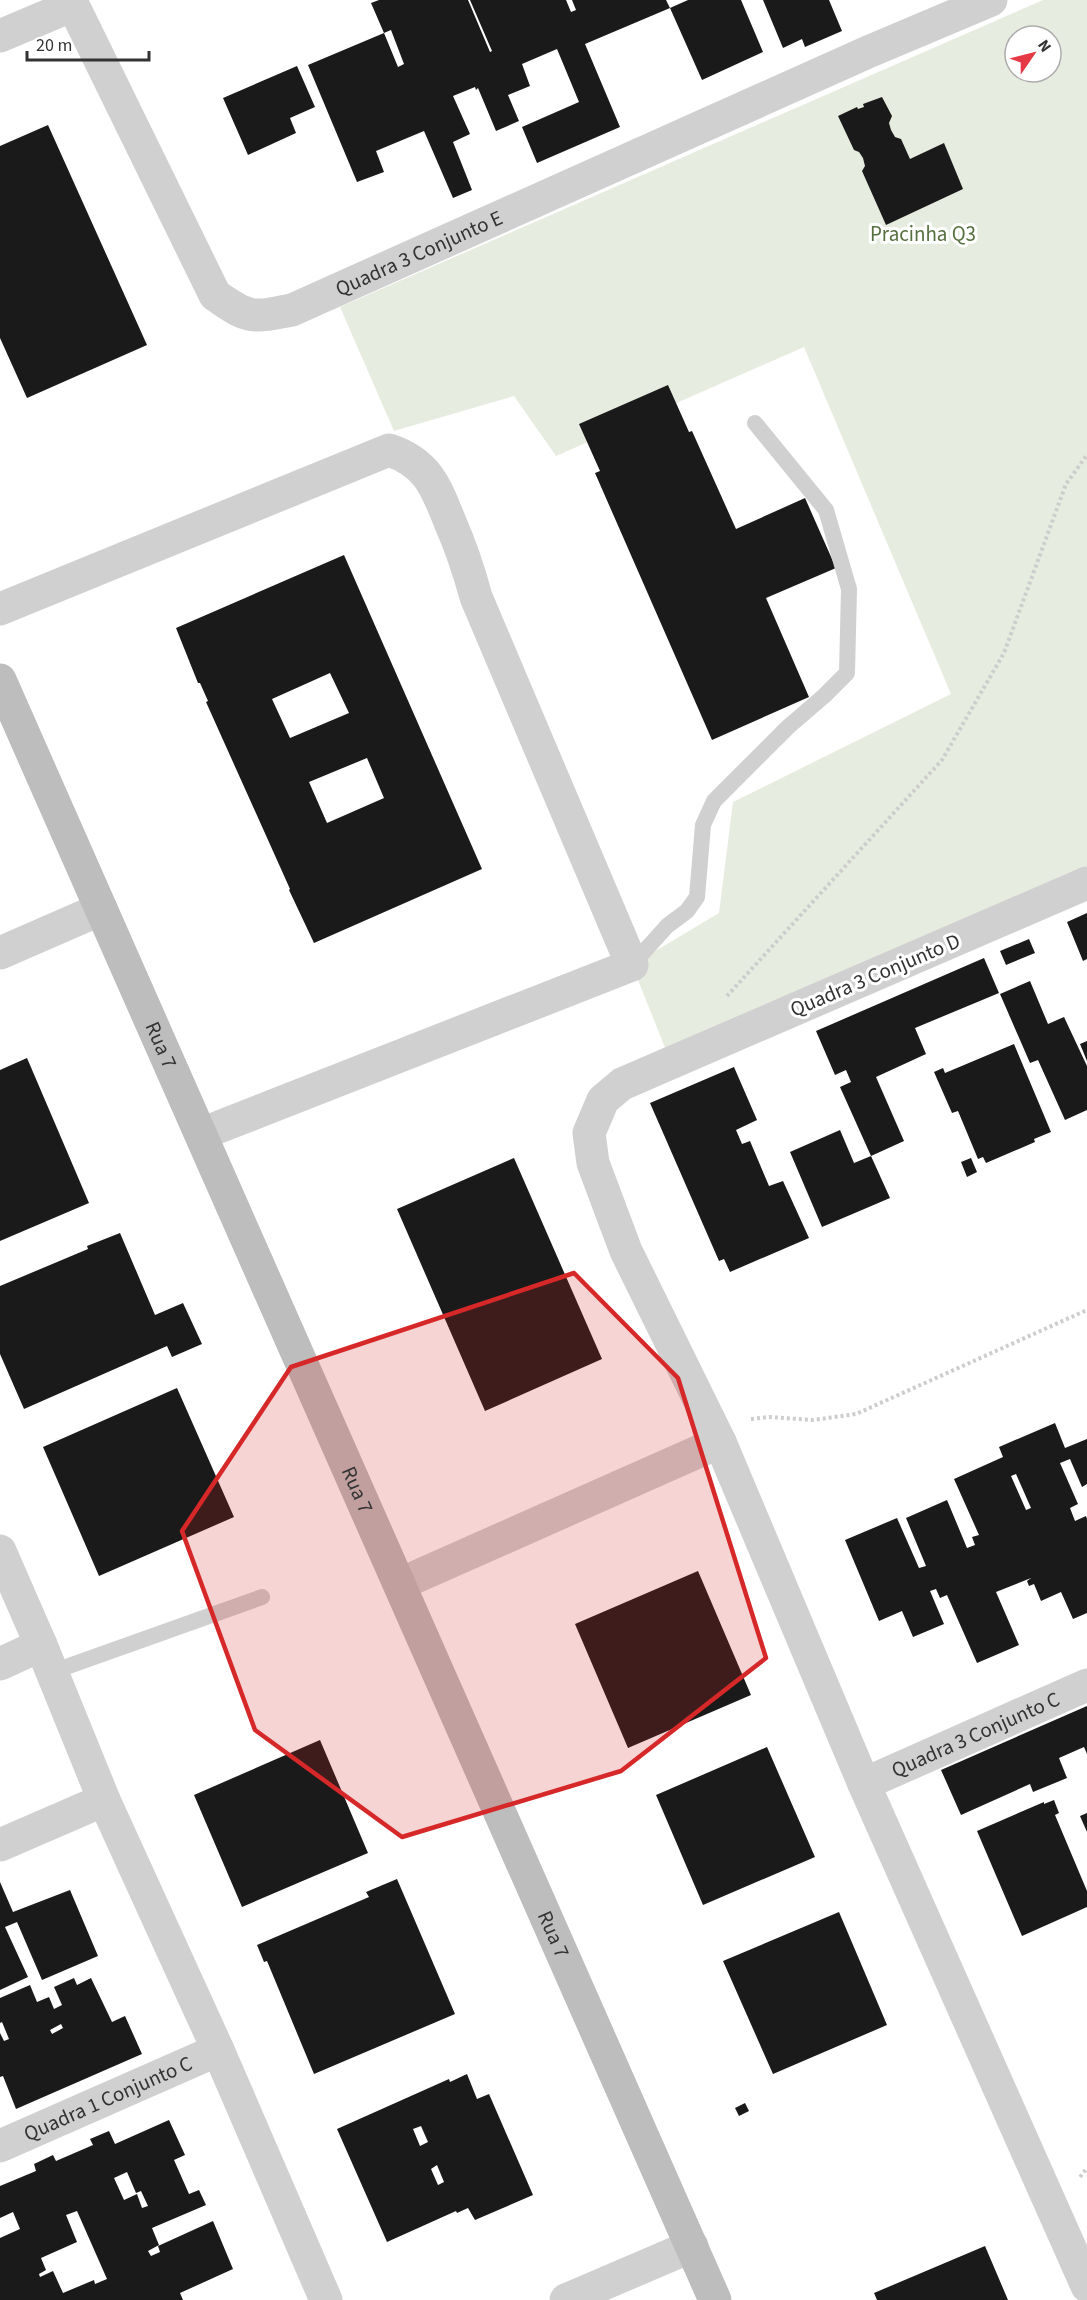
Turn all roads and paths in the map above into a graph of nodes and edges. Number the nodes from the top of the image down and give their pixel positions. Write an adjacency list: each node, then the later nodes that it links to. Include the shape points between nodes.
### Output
1 (991, 0): 2 (street, Quadra 3 Conjunto E, via 292,310 261,316 240,313 215,295)
2 (72, 2): 3 (street, Quadra 3 Conjunto E)
3 (0, 36)
4 (756, 423): 11 (lane, via 826,510 849,589 847,673 714,801 703,825 697,897)
5 (1087, 455): 12 (path, via 1066,484 1004,653 942,759)
6 (0, 609): 11 (street, via 389,450 403,455 438,489 476,597)
7 (0, 680): 9 (main road, Rua 7)
8 (1087, 883): 15 (street, Quadra 3 Conjunto D, via 622,1084 603,1100 589,1133 593,1163 626,1251)
9 (101, 909): 10 (street); 13 (main road, Rua 7)
10 (0, 953)
11 (632, 965): 13 (street)
12 (727, 997)
13 (201, 1134): 17 (main road, Rua 7)
14 (1087, 1310): 15 (path, via 856,1414 813,1420 747,1419)
15 (717, 1435): 17 (street); 22 (street, Quadra 3 Conjunto D)
16 (0, 1551): 19 (street)
17 (400, 1584): 27 (main road, Rua 7)
18 (262, 1597): 19 (lane)
19 (47, 1659): 20 (street); 23 (street)
20 (0, 1664)
21 (1087, 1686): 22 (street, Quadra 3 Conjunto C)
22 (864, 1784): 28 (street, Quadra 3 Conjunto D)
23 (104, 1800): 24 (street); 25 (street)
24 (0, 1845)
25 (218, 2050): 26 (street, Quadra 1 Conjunto C); 29 (street)
26 (0, 2145)
27 (692, 2246): 30 (street); 31 (main road, Rua 7)
28 (1087, 2286)
29 (326, 2300)
30 (566, 2300)
31 (715, 2300)

